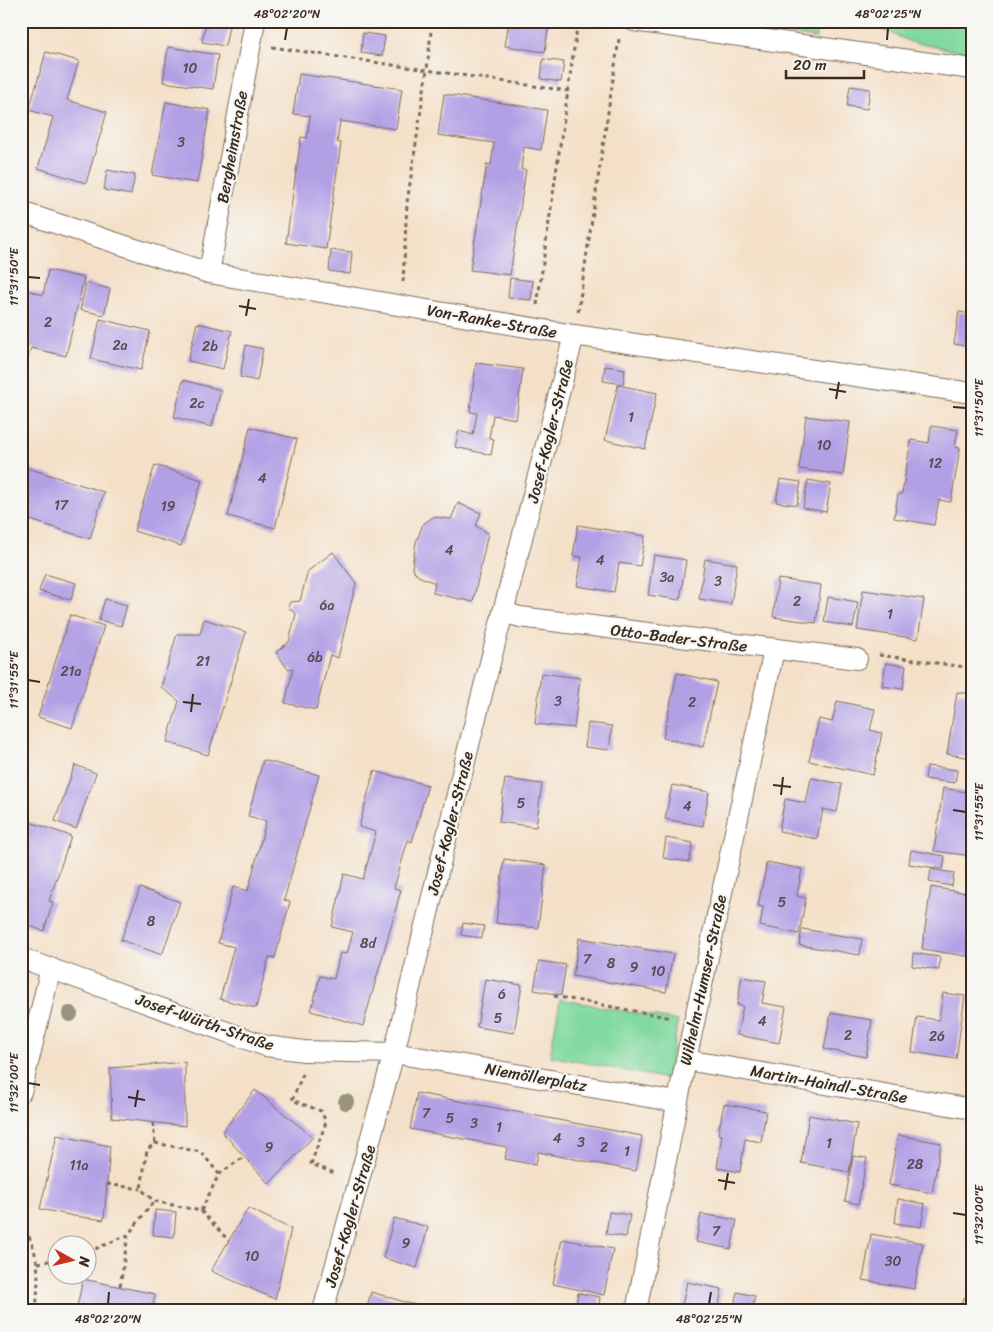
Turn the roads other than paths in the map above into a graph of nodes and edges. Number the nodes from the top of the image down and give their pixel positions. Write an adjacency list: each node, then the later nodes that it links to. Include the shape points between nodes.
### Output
1 (255, 21): 5 (street, Bergheimstraße)
2 (627, 26): 3 (street)
3 (972, 69)
4 (21, 212): 5 (street, Von-Ranke-Straße)
5 (209, 273): 6 (street, Von-Ranke-Straße)
6 (574, 335): 7 (street, Von-Ranke-Straße); 8 (street, Josef-Kogler-Straße)
7 (972, 393)
8 (503, 612): 9 (street, Otto-Bader-Straße, via 520,617); 13 (street, Josef-Kogler-Straße)
9 (774, 650): 10 (street, Otto-Bader-Straße); 14 (street, Wilhelm-Humser-Straße)
10 (857, 659)
11 (21, 958): 12 (street, Josef-Würth-Straße)
12 (51, 968): 13 (street, Josef-Würth-Straße, via 266,1046 304,1051); 15 (street)
13 (394, 1054): 16 (street, Niemöllerplatz); 19 (street, Josef-Kogler-Straße)
14 (686, 1060): 16 (street, Wilhelm-Humser-Straße); 17 (street, Martin-Haindl-Straße)
15 (21, 1092)
16 (677, 1102): 20 (street, Wilhelm-Humser-Straße)
17 (972, 1109)
18 (972, 1306): 21 (street)
19 (323, 1311)
20 (636, 1311)
21 (971, 1311)

